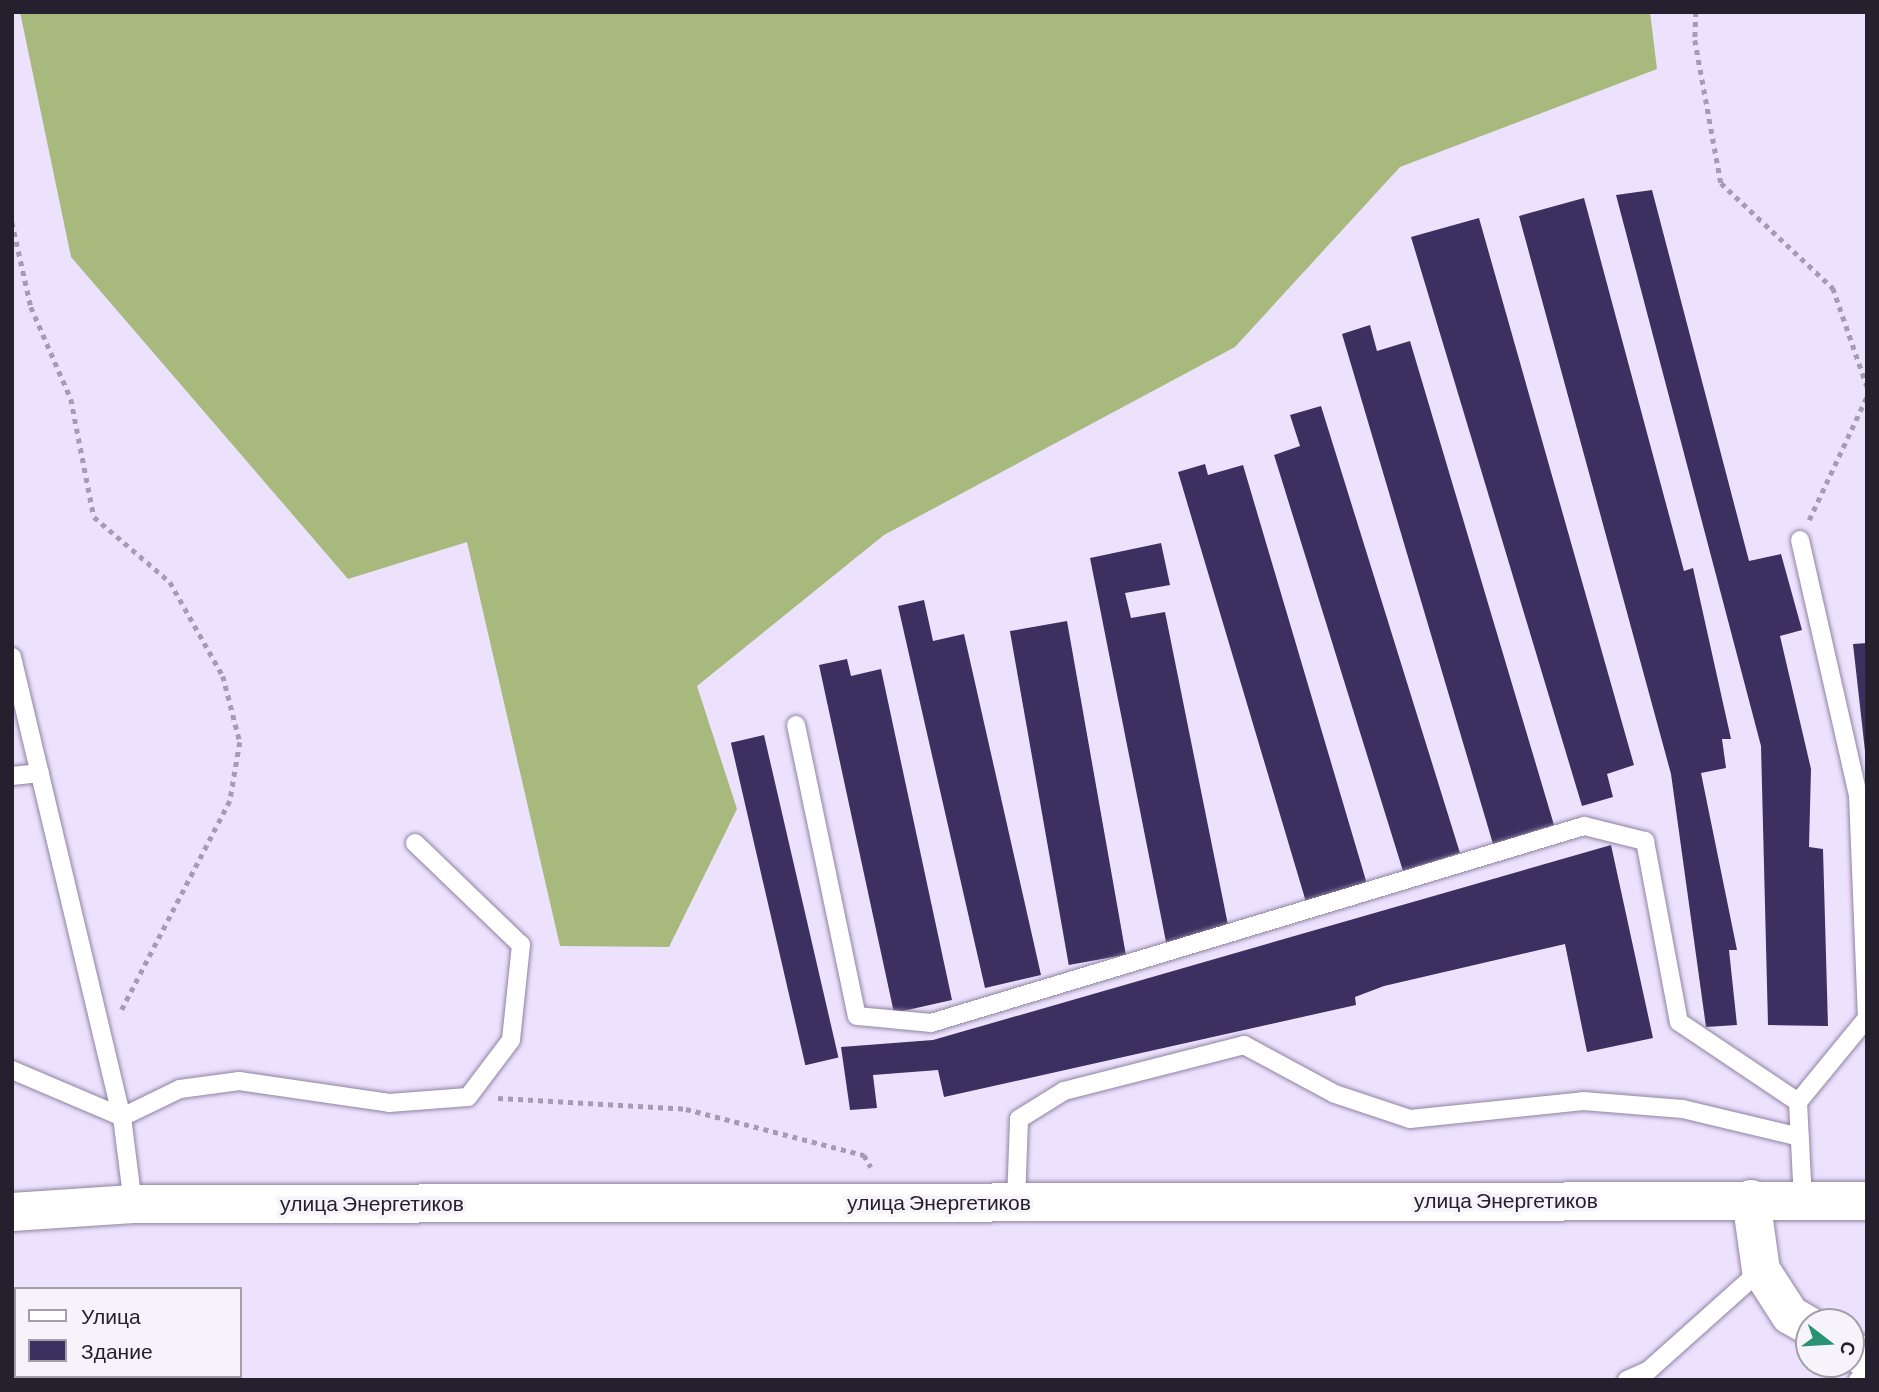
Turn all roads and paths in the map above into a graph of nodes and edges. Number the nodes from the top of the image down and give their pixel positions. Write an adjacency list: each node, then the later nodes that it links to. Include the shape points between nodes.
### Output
1 (1696, 12): 3 (path, via 1695,40 1721,183 1833,288)
2 (12, 222): 11 (path, via 31,307 71,399 94,517 170,582 223,676 240,742 230,801 129,999)
3 (1867, 386)
4 (1867, 396): 5 (path)
5 (1800, 540): 14 (lane, via 1858,795 1867,1018)
6 (12, 657): 8 (lane)
7 (796, 725): 14 (lane, via 857,1016 931,1023 1584,826 1645,841 1679,1022)
8 (40, 773): 9 (lane); 11 (lane)
9 (12, 776)
10 (415, 843): 13 (lane, via 521,945 511,1040)
11 (103, 1038): 15 (lane)
12 (12, 1070): 15 (lane)
13 (468, 1097): 15 (lane, via 389,1104 239,1081 180,1089); 20 (path, via 686,1109 864,1155)
14 (1798, 1102): 16 (lane)
15 (122, 1117): 22 (lane)
16 (1800, 1138): 18 (lane); 21 (lane, via 1683,1110 1583,1101 1410,1119 1335,1094 1244,1045 1064,1091 1019,1119)
17 (1751, 1199): 18 (main road, улица Энергетиков); 21 (main road, улица Энергетиков); 24 (main road)
18 (1803, 1200): 19 (main road, улица Энергетиков)
19 (1867, 1201)
20 (889, 1202): 21 (main road, улица Энергетиков); 22 (main road, улица Энергетиков)
21 (1016, 1202)
22 (133, 1204): 23 (main road, улица Энергетиков)
23 (12, 1212)
24 (1761, 1270): 25 (main road); 27 (lane, via 1649,1370)
25 (1795, 1318)
26 (1867, 1373): 28 (lane)
27 (1627, 1380)
28 (1858, 1380)

